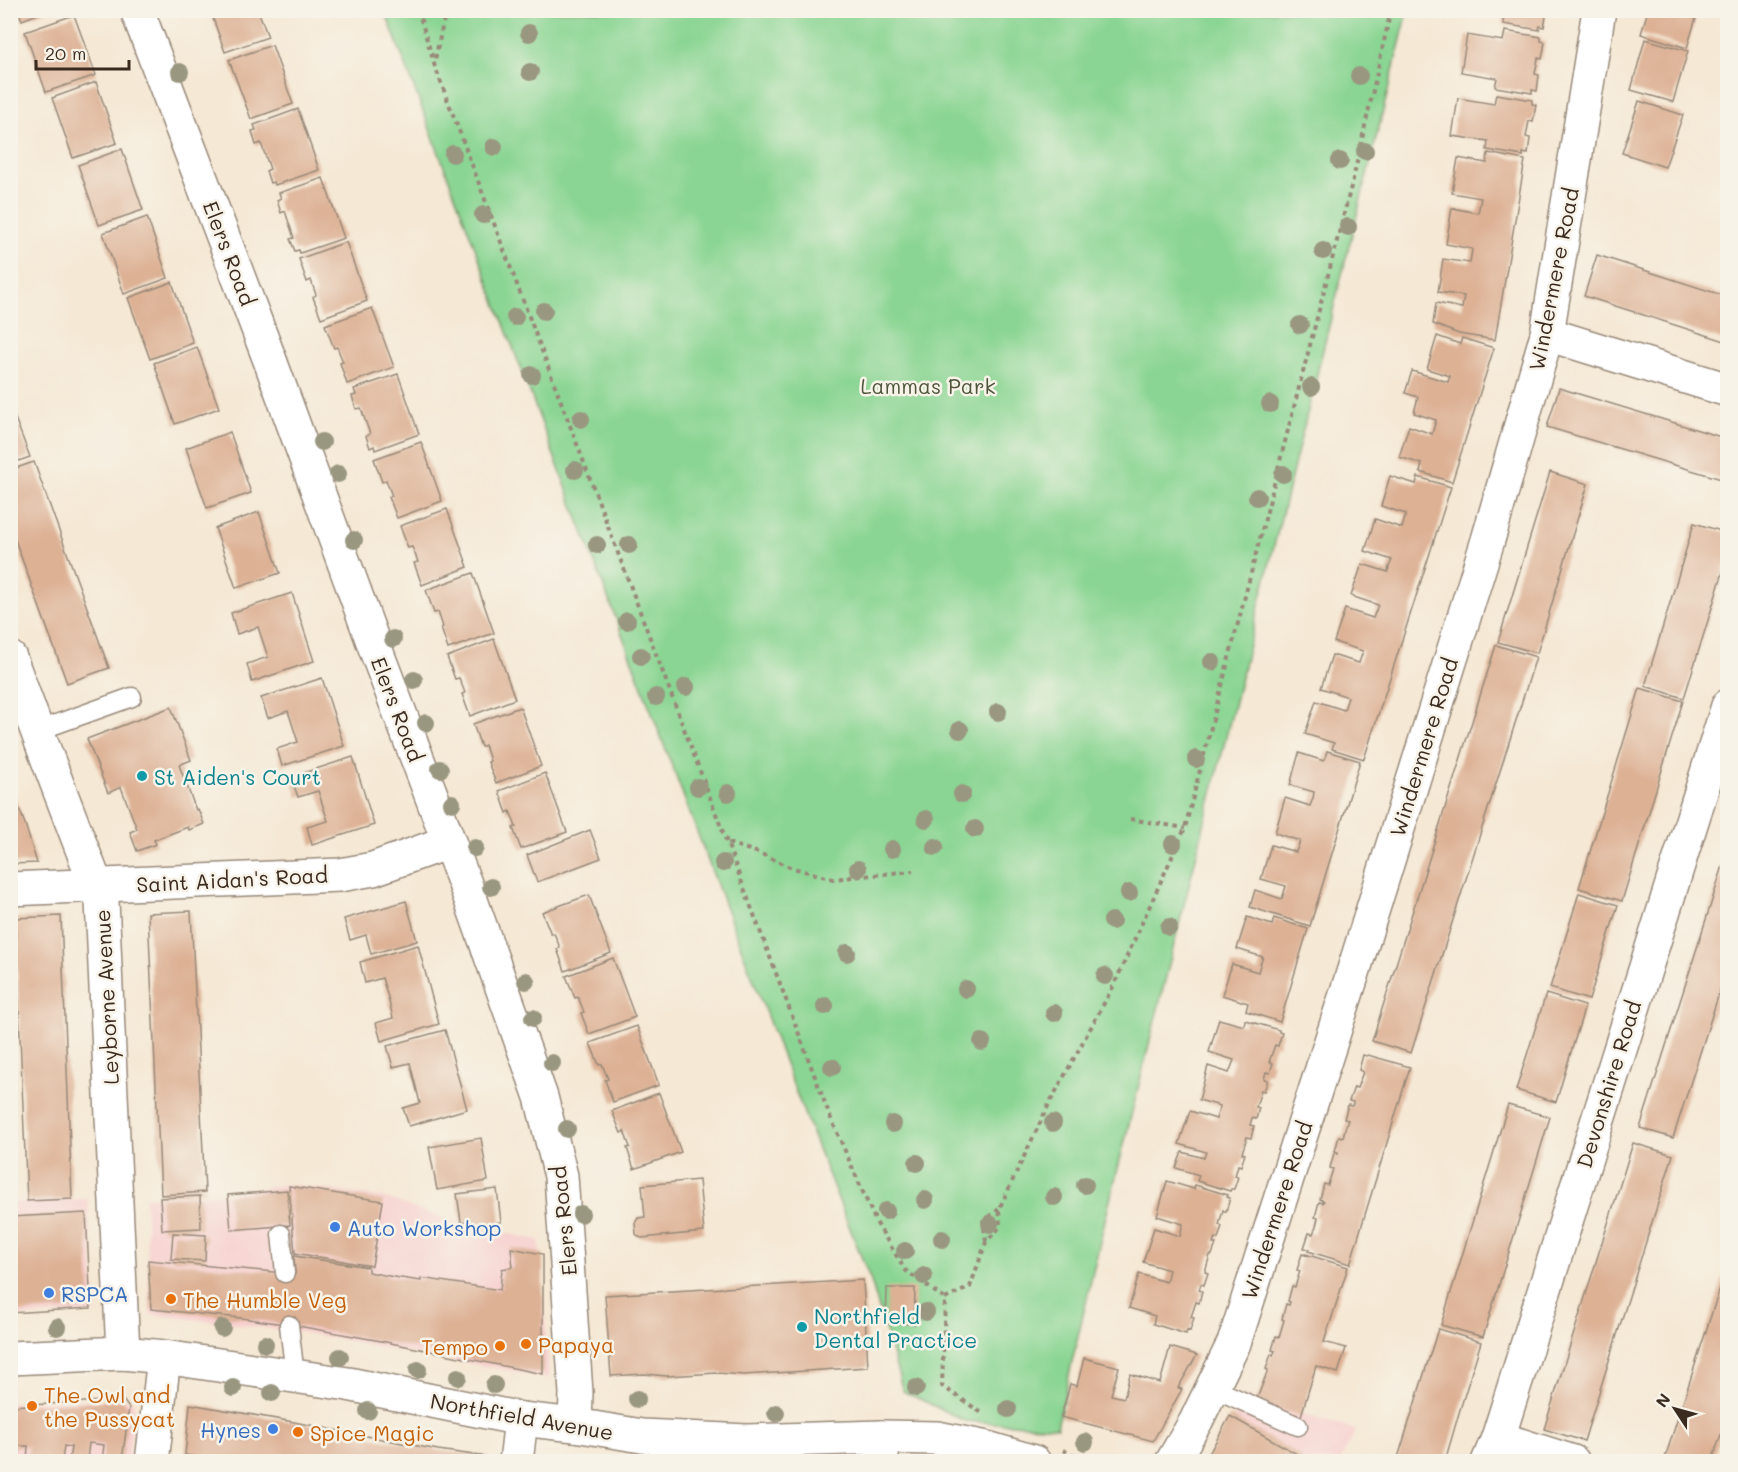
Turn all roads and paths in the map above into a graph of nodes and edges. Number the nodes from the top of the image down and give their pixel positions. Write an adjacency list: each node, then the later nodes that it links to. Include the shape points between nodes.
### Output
1 (138, 10): 15 (street, Elers Road)
2 (418, 10): 6 (path)
3 (446, 10): 6 (path)
4 (1391, 10): 14 (path, via 1354,175)
5 (1599, 10): 7 (street, Windermere Road)
6 (434, 63): 16 (path)
7 (1547, 334): 8 (street); 30 (street, Windermere Road, via 1488,540 1355,965 1234,1343)
8 (1728, 390)
9 (10, 658): 12 (street, Leyborne Avenue)
10 (132, 698): 12 (lane)
11 (1728, 706): 36 (street, Devonshire Road)
12 (37, 731): 18 (street, Leyborne Avenue)
13 (1130, 819): 14 (path)
14 (1185, 828): 20 (path, via 1114,985 1049,1104)
15 (448, 842): 18 (street, Saint Aidan's Road, via 373,869 340,874); 33 (street, Elers Road, via 542,1096 561,1176)
16 (728, 842): 17 (path, via 833,879); 24 (path, via 829,1114 876,1222 905,1270)
17 (913, 871)
18 (97, 885): 19 (street, Saint Aidan's Road); 26 (street, Leyborne Avenue, via 102,901)
19 (10, 889)
20 (999, 1209): 22 (path, via 1000,1227); 22 (path, via 983,1221)
21 (282, 1234): 23 (lane)
22 (986, 1242): 24 (path, via 970,1287)
23 (285, 1273)
24 (945, 1299): 31 (path, via 942,1386)
25 (289, 1325): 29 (lane)
26 (123, 1353): 27 (street, Northfield Avenue); 28 (street, Northfield Avenue)
27 (164, 1357): 29 (street, Northfield Avenue); 37 (street)
28 (10, 1358)
29 (295, 1376): 32 (street, Northfield Avenue)
30 (1213, 1388): 34 (lane); 40 (street, Windermere Road)
31 (987, 1417)
32 (520, 1419): 33 (street, Northfield Avenue); 38 (street)
33 (575, 1425): 35 (street, Northfield Avenue, via 642,1436)
34 (1298, 1426)
35 (882, 1449): 39 (street, Northfield Avenue, via 937,1438)
36 (1493, 1450): 41 (street)
37 (152, 1461)
38 (516, 1461)
39 (1034, 1461)
40 (1172, 1461)
41 (1573, 1461)

